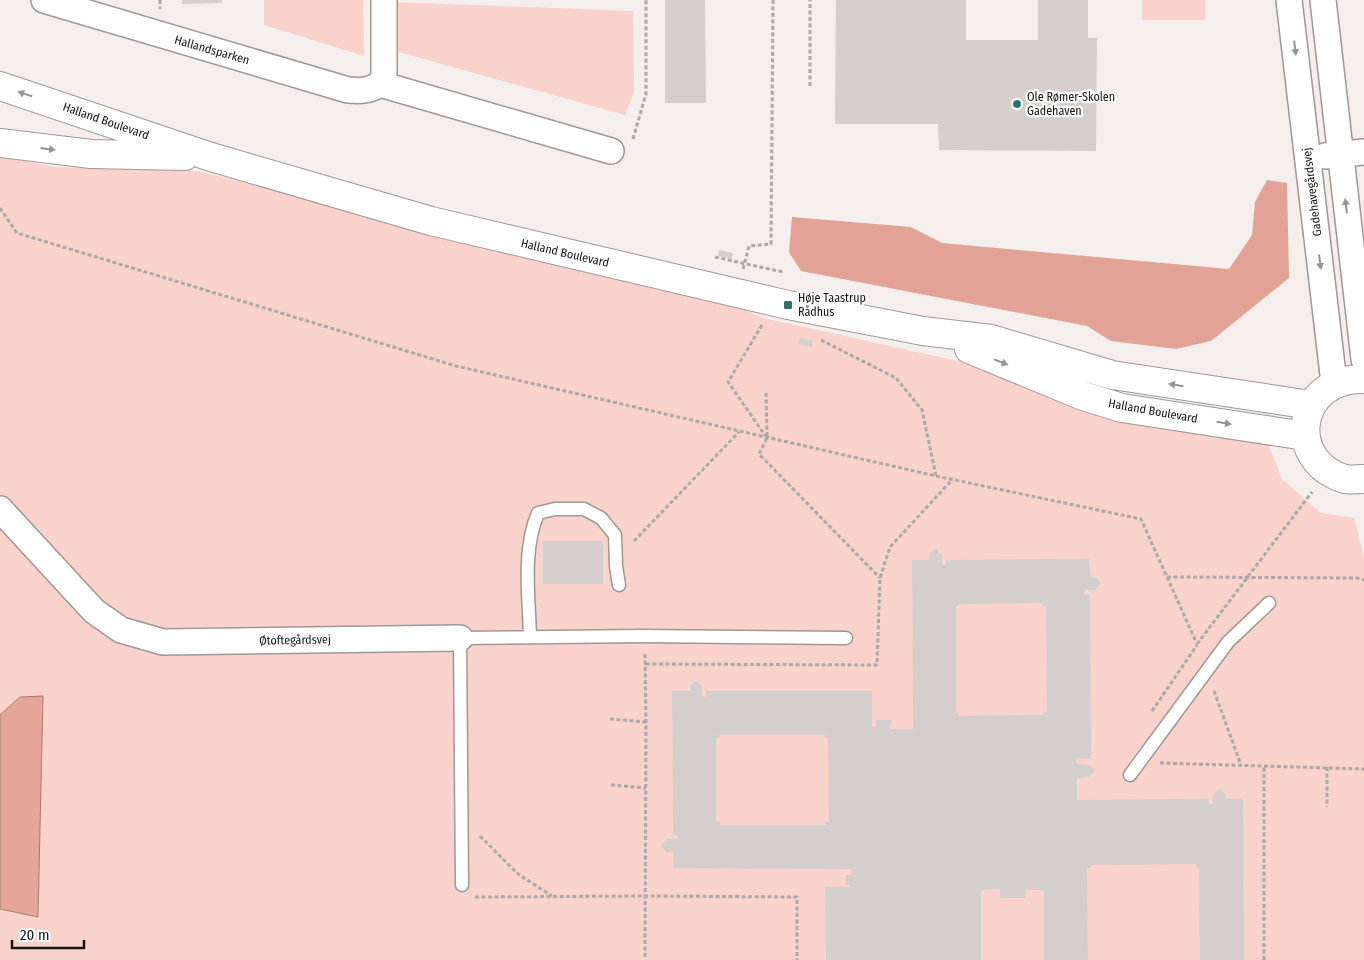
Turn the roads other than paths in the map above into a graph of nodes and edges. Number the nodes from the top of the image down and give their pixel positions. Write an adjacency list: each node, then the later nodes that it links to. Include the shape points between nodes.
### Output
1 (44, 0): 5 (street, Hallandsparken, via 348,90 362,91)
2 (384, 0): 5 (street, via 384,76)
3 (1289, 0): 11 (street, Gadehavegårdsvej, one-way to 11)
4 (1323, 0): 9 (street)
5 (380, 84): 8 (street)
6 (0, 86): 10 (street, Halland Boulevard, one-way to 6)
7 (0, 143): 10 (street, Halland Boulevard, one-way to 10, via 91,154)
8 (611, 151)
9 (1352, 153): 11 (street); 13 (street, one-way to 9)
10 (211, 156): 12 (street, Halland Boulevard, via 431,221 780,303)
11 (1308, 158): 15 (street, Gadehavegårdsvej, one-way to 15)
12 (923, 331): 16 (street, Halland Boulevard, one-way to 12, via 1112,375 991,338); 17 (street, Halland Boulevard, one-way to 17, via 1083,396 1122,408)
13 (1364, 359)
14 (1364, 379): 15 (street)
15 (1334, 383): 16 (street)
16 (1311, 405): 17 (street)
17 (1305, 436): 18 (street, via 1317,462 1327,471 1346,479)
18 (1364, 479)
19 (0, 509): 23 (street, Øtoftegårdsvej, via 94,611 121,630 162,642)
20 (619, 585): 22 (lane, via 615,535 601,518 584,509 538,513 528,546)
21 (1268, 603): 25 (lane, via 1228,642)
22 (530, 637): 23 (lane, Øtoftegårdsvej); 24 (lane, Øtoftegårdsvej)
23 (460, 638): 26 (lane)
24 (846, 638)
25 (1130, 776)
26 (462, 885)

